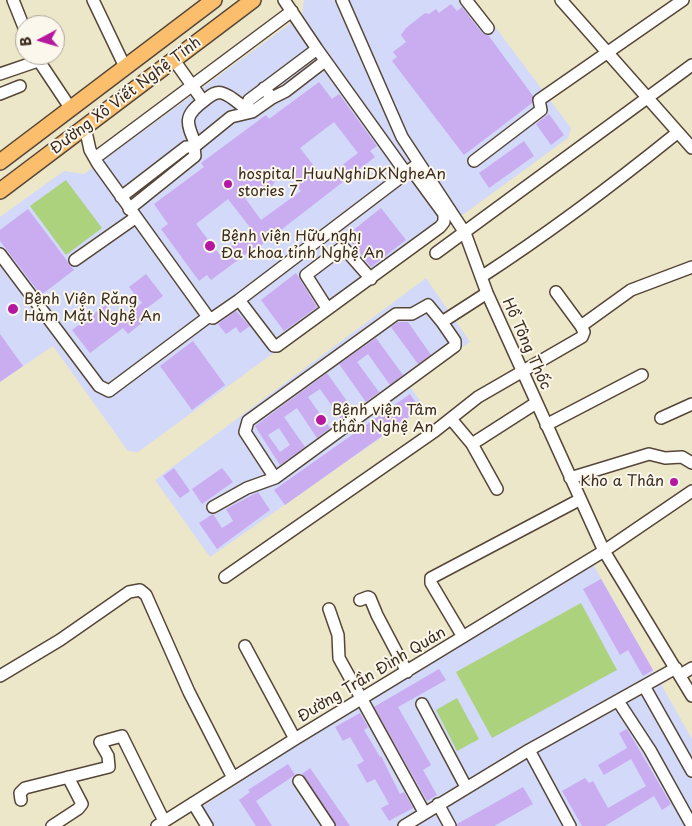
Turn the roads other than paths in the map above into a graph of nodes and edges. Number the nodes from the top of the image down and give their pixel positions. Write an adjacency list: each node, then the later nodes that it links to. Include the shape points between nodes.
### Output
1 (13, 0): 11 (street)
2 (93, 0): 20 (street)
3 (214, 0): 20 (main road, Đường Xô Viết Nghệ Tĩnh)
4 (253, 0): 15 (main road, Đường Xô Viết Nghệ Tĩnh)
5 (284, 0): 10 (street)
6 (342, 0): 38 (street, Hồ Tông Thốc)
7 (466, 0): 12 (street)
8 (561, 0): 14 (street)
9 (683, 0): 14 (street)
10 (292, 11): 13 (street); 22 (street)
11 (19, 15)
12 (488, 28)
13 (317, 49): 16 (street); 24 (street)
14 (609, 53): 27 (street); 36 (street, via 543,98 539,102 541,110)
15 (174, 60): 22 (street); 31 (main road, Đường Xô Viết Nghệ Tĩnh)
16 (325, 61): 26 (street); 38 (street)
17 (20, 65): 21 (street)
18 (41, 65): 29 (street)
19 (692, 65): 27 (street)
20 (125, 67): 29 (main road, Đường Xô Viết Nghệ Tĩnh)
21 (0, 74)
22 (192, 85): 28 (street); 35 (street)
23 (20, 86): 25 (street)
24 (264, 88): 26 (street); 30 (street, via 249,100)
25 (0, 94)
26 (272, 98): 30 (street, via 255,110)
27 (648, 98): 32 (street); 42 (street)
28 (203, 101): 30 (street, via 215,93 223,93); 33 (street, via 192,109 188,120)
29 (71, 108): 31 (main road); 37 (main road, Đường Xô Viết Nghệ Tĩnh)
30 (244, 110): 33 (street, via 230,117)
31 (85, 127): 35 (street, via 90,150); 39 (main road, Đường Xô Viết Nghệ Tĩnh)
32 (677, 133): 34 (street); 47 (street, via 545,234)
33 (195, 146): 40 (street, via 186,147); 41 (street, via 195,156)
34 (692, 148)
35 (96, 158): 40 (street)
36 (474, 161)
37 (0, 162)
38 (412, 169): 42 (street, Hồ Tông Thốc); 48 (street, via 442,211 444,222); 51 (street)
39 (0, 192)
40 (121, 197): 41 (street)
41 (132, 213): 45 (street); 53 (street)
42 (465, 234): 43 (street); 47 (street, Hồ Tông Thốc)
43 (436, 253)
44 (0, 254): 53 (street, via 105,391 113,389)
45 (75, 260)
46 (692, 267): 55 (street, via 631,290)
47 (481, 277): 49 (street, Hồ Tông Thốc)
48 (370, 279): 52 (street); 52 (street, via 343,247 306,275)
49 (487, 292): 54 (street); 56 (street, Hồ Tông Thốc)
50 (556, 292): 55 (street)
51 (239, 300): 52 (street, via 276,347); 53 (street, via 213,318)
52 (327, 308)
53 (208, 318)
54 (442, 322): 65 (street, via 455,346); 65 (street, via 428,305 412,314 396,314 248,421 245,432)
55 (581, 326): 56 (street, via 582,337)
56 (522, 372): 58 (street, Hồ Tông Thốc); 61 (street, via 478,397)
57 (642, 375): 62 (street)
58 (536, 403): 62 (street, Hồ Tông Thốc); 63 (street)
59 (692, 404): 60 (street)
60 (660, 418)
61 (451, 419): 63 (street); 72 (street)
62 (546, 425): 66 (street, Hồ Tông Thốc)
63 (472, 444): 67 (street)
64 (692, 463): 66 (street, via 678,456 665,458 650,454)
65 (275, 478): 70 (street, via 247,488)
66 (570, 478): 69 (street, Hồ Tông Thốc)
67 (497, 489)
68 (692, 491): 71 (street, Đường Trần Đình Quán)
69 (579, 500): 71 (street, Hồ Tông Thốc); 75 (street, via 432,578 431,582)
70 (213, 507)
71 (604, 552): 75 (street, Đường Trần Đình Quán); 79 (street, Hồ Tông Thốc)
72 (224, 577)
73 (360, 600): 78 (street, via 370,598)
74 (329, 609): 83 (street, via 338,635 338,658)
75 (463, 638): 78 (street, Đường Trần Đình Quán)
76 (245, 646): 86 (street)
77 (692, 668): 79 (street)
78 (406, 672): 83 (street, Đường Trần Đình Quán)
79 (678, 672): 81 (street); 82 (street, Hồ Tông Thốc)
80 (0, 676): 90 (street, via 60,640 129,592 140,590 146,596 189,692)
81 (644, 686): 84 (street); 88 (street)
82 (692, 696)
83 (362, 699): 86 (street, Đường Trần Đình Quán); 96 (street)
84 (618, 701): 87 (street); 98 (street, via 650,750)
85 (422, 704): 92 (street)
86 (295, 738): 90 (street, Đường Trần Đình Quán)
87 (529, 750): 92 (street); 104 (street)
88 (692, 772)
89 (68, 777): 93 (street, via 25,788 20,793); 97 (street, via 109,767 108,756 100,742 122,736); 99 (street, via 82,804)
90 (233, 778): 94 (street, Đường Trần Đình Quán)
91 (299, 780): 101 (street)
92 (466, 787): 95 (street)
93 (21, 800)
94 (193, 803): 97 (street, Đường Trần Đình Quán); 100 (street)
95 (438, 804): 96 (street); 103 (street)
96 (424, 812): 102 (street)
97 (160, 823)
98 (689, 823)
99 (52, 826)
100 (207, 826)
101 (329, 826)
102 (404, 826)
103 (450, 826)
104 (570, 826)

